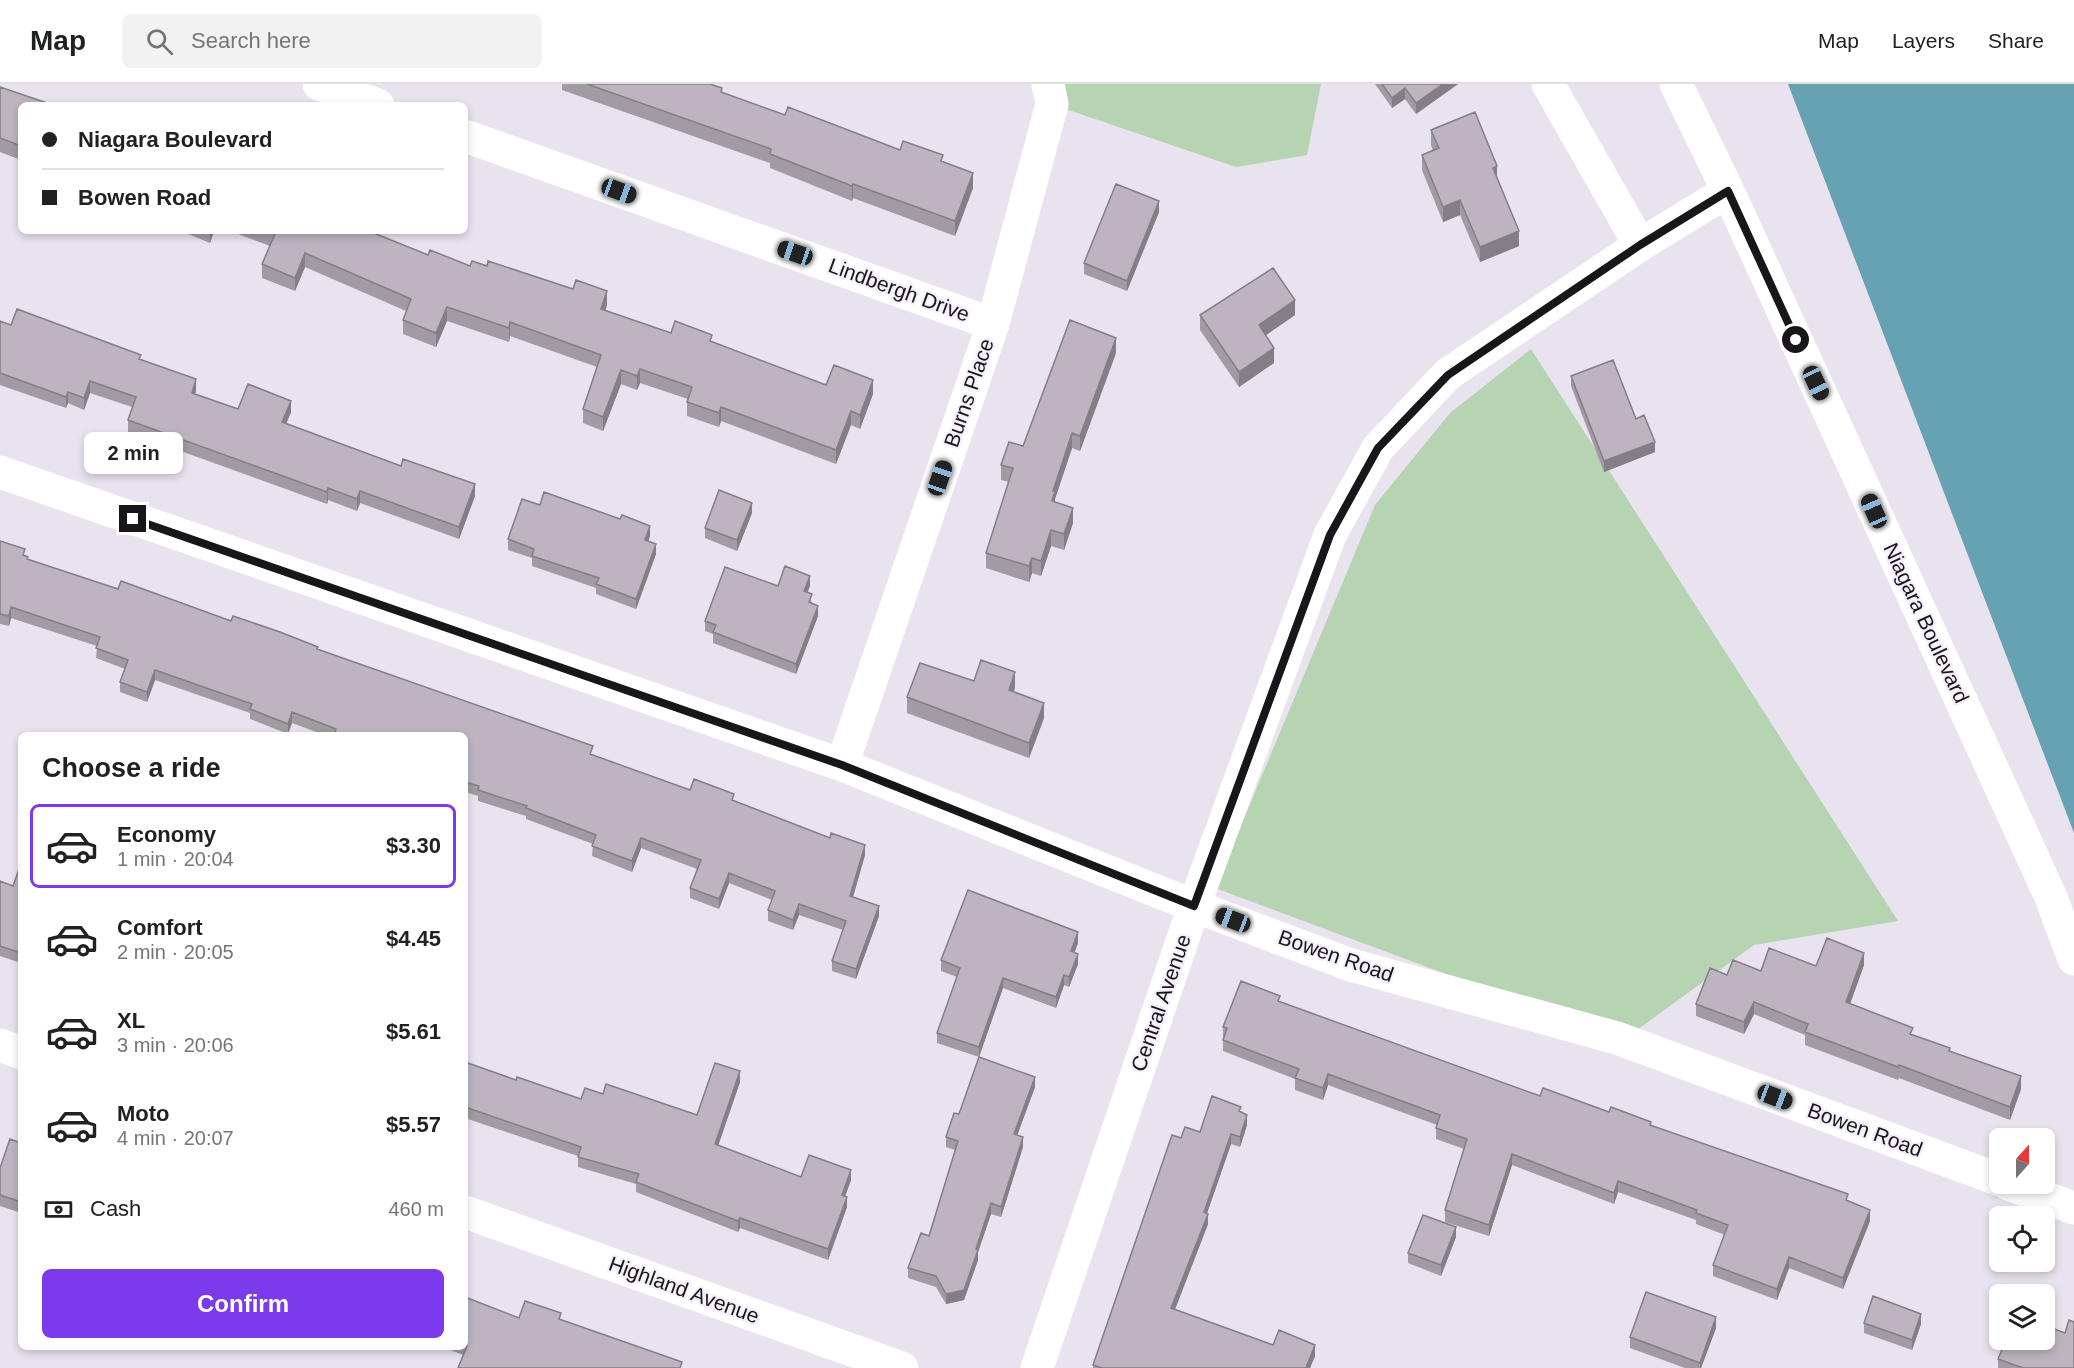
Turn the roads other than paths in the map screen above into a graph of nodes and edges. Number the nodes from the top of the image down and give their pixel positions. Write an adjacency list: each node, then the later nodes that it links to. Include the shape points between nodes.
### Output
1 (319, 84): 5 (street)
2 (1048, 84): 9 (street, Burns Place, via 1052,104)
3 (1548, 84): 8 (street)
4 (1676, 84): 7 (street, Niagara Boulevard)
5 (370, 102)
6 (468, 137): 9 (street, Lindbergh Drive)
7 (1728, 191): 8 (street, Central Avenue); 13 (street, Niagara Boulevard, via 2050,895)
8 (1640, 245): 12 (street, Central Avenue, via 1448,375 1378,448 1330,535)
9 (993, 324): 11 (street, Burns Place)
10 (0, 472): 11 (street, Bowen Road)
11 (842, 765): 12 (street, Bowen Road)
12 (1194, 906): 16 (street, Bowen Road, via 1351,965 1617,1038); 21 (street, Central Avenue)
13 (2074, 958)
14 (0, 1045): 15 (street)
15 (18, 1052)
16 (1989, 1176)
17 (2036, 1194): 18 (street)
18 (2074, 1208)
19 (468, 1213): 20 (street, Highland Avenue)
20 (902, 1368)
21 (1037, 1368)

